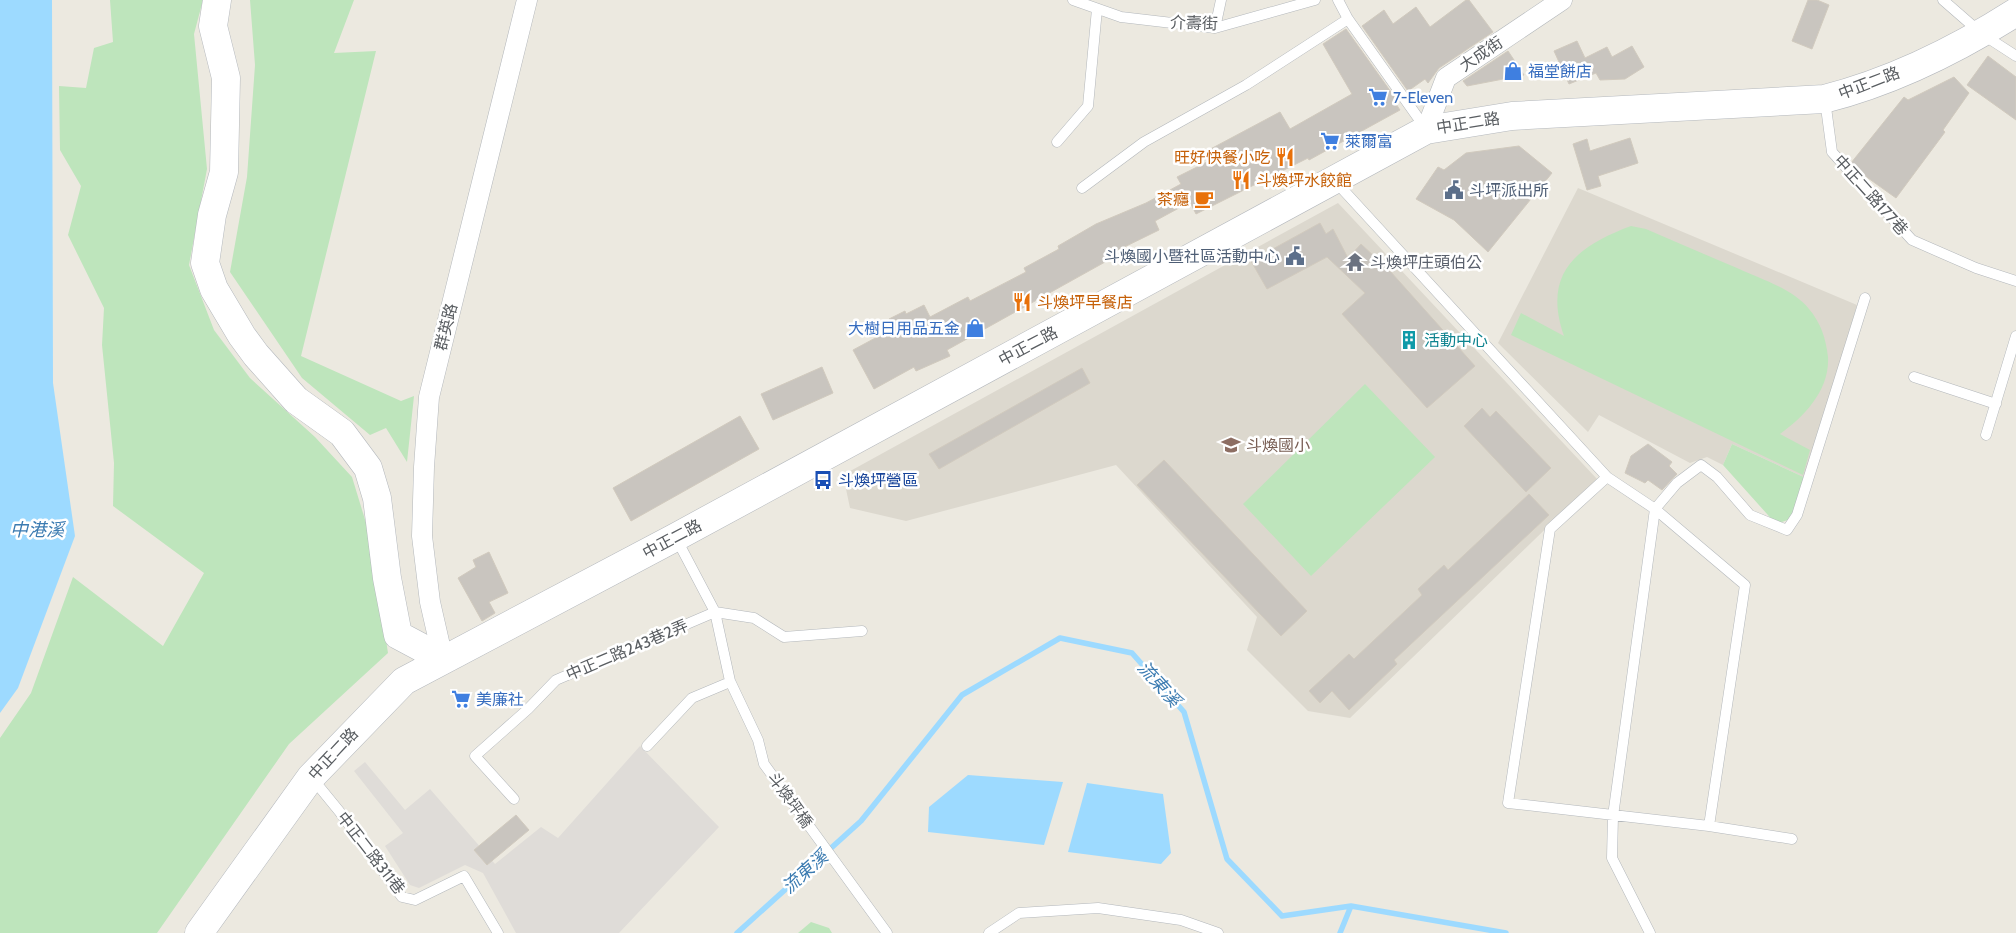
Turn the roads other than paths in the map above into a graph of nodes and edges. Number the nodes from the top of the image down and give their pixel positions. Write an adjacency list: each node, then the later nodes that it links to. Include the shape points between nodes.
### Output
1 (217, 0): 31 (main road, via 213,26 226,78 224,172 212,215 205,262 214,289 256,355 296,400 342,434 368,468 377,498 386,578 398,635)
2 (528, 0): 31 (street, 群英路, via 429,398 422,536 430,602)
3 (1073, 0): 9 (lane, 介壽街)
4 (1221, 0): 12 (lane)
5 (1315, 0): 12 (lane, 介壽街)
6 (1338, 0): 11 (lane)
7 (1943, 0): 13 (lane)
8 (1553, 2): 16 (street, 大成街, via 1446,78)
9 (1097, 9): 12 (lane, 介壽街, via 1121,18); 17 (lane, via 1088,106)
10 (2016, 12): 13 (main road, 中正二路)
11 (1348, 20): 16 (lane); 19 (lane, via 1246,85 1144,142)
12 (1215, 28)
13 (1982, 34): 14 (lane); 15 (main road, 中正二路, via 1852,92)
14 (2016, 56)
15 (1824, 99): 16 (main road, 中正二路, via 1512,116); 20 (lane, 中正二路177巷, via 1832,152 1912,240 1976,268)
16 (1426, 130): 18 (main road, 中正二路)
17 (1056, 142)
18 (1334, 181): 26 (lane); 28 (main road, 中正二路)
19 (1082, 188)
20 (2016, 281)
21 (1865, 298): 27 (lane, via 1797,514 1788,530 1750,515 1717,477 1701,465 1678,483)
22 (2016, 336): 24 (lane)
23 (1914, 377): 24 (lane)
24 (1996, 404): 25 (lane)
25 (1986, 435)
26 (1607, 477): 27 (lane); 36 (lane, via 1550,529 1508,803)
27 (1655, 509): 36 (lane); 37 (lane, via 1745,585)
28 (676, 537): 29 (lane); 31 (main road, 中正二路)
29 (715, 612): 30 (lane, via 754,618 784,637); 32 (lane); 35 (lane, 中正二路243巷2弄, via 556,680 475,756)
30 (862, 631)
31 (443, 660): 34 (main road, 中正二路, via 404,680)
32 (730, 682): 33 (lane, via 692,698); 41 (lane, 斗煥坪橋, via 758,740 764,764)
33 (646, 746)
34 (311, 777): 39 (main road, 中正二路); 40 (lane, 中正二路311巷, via 402,897 414,900 464,876)
35 (514, 799)
36 (1613, 816): 37 (lane); 44 (lane, via 1612,858)
37 (1709, 826): 38 (lane)
38 (1792, 839)
39 (199, 933)
40 (498, 933)
41 (887, 933)
42 (989, 933): 43 (lane, via 1019,913 1098,908 1182,920)
43 (1218, 933)
44 (1650, 933)

